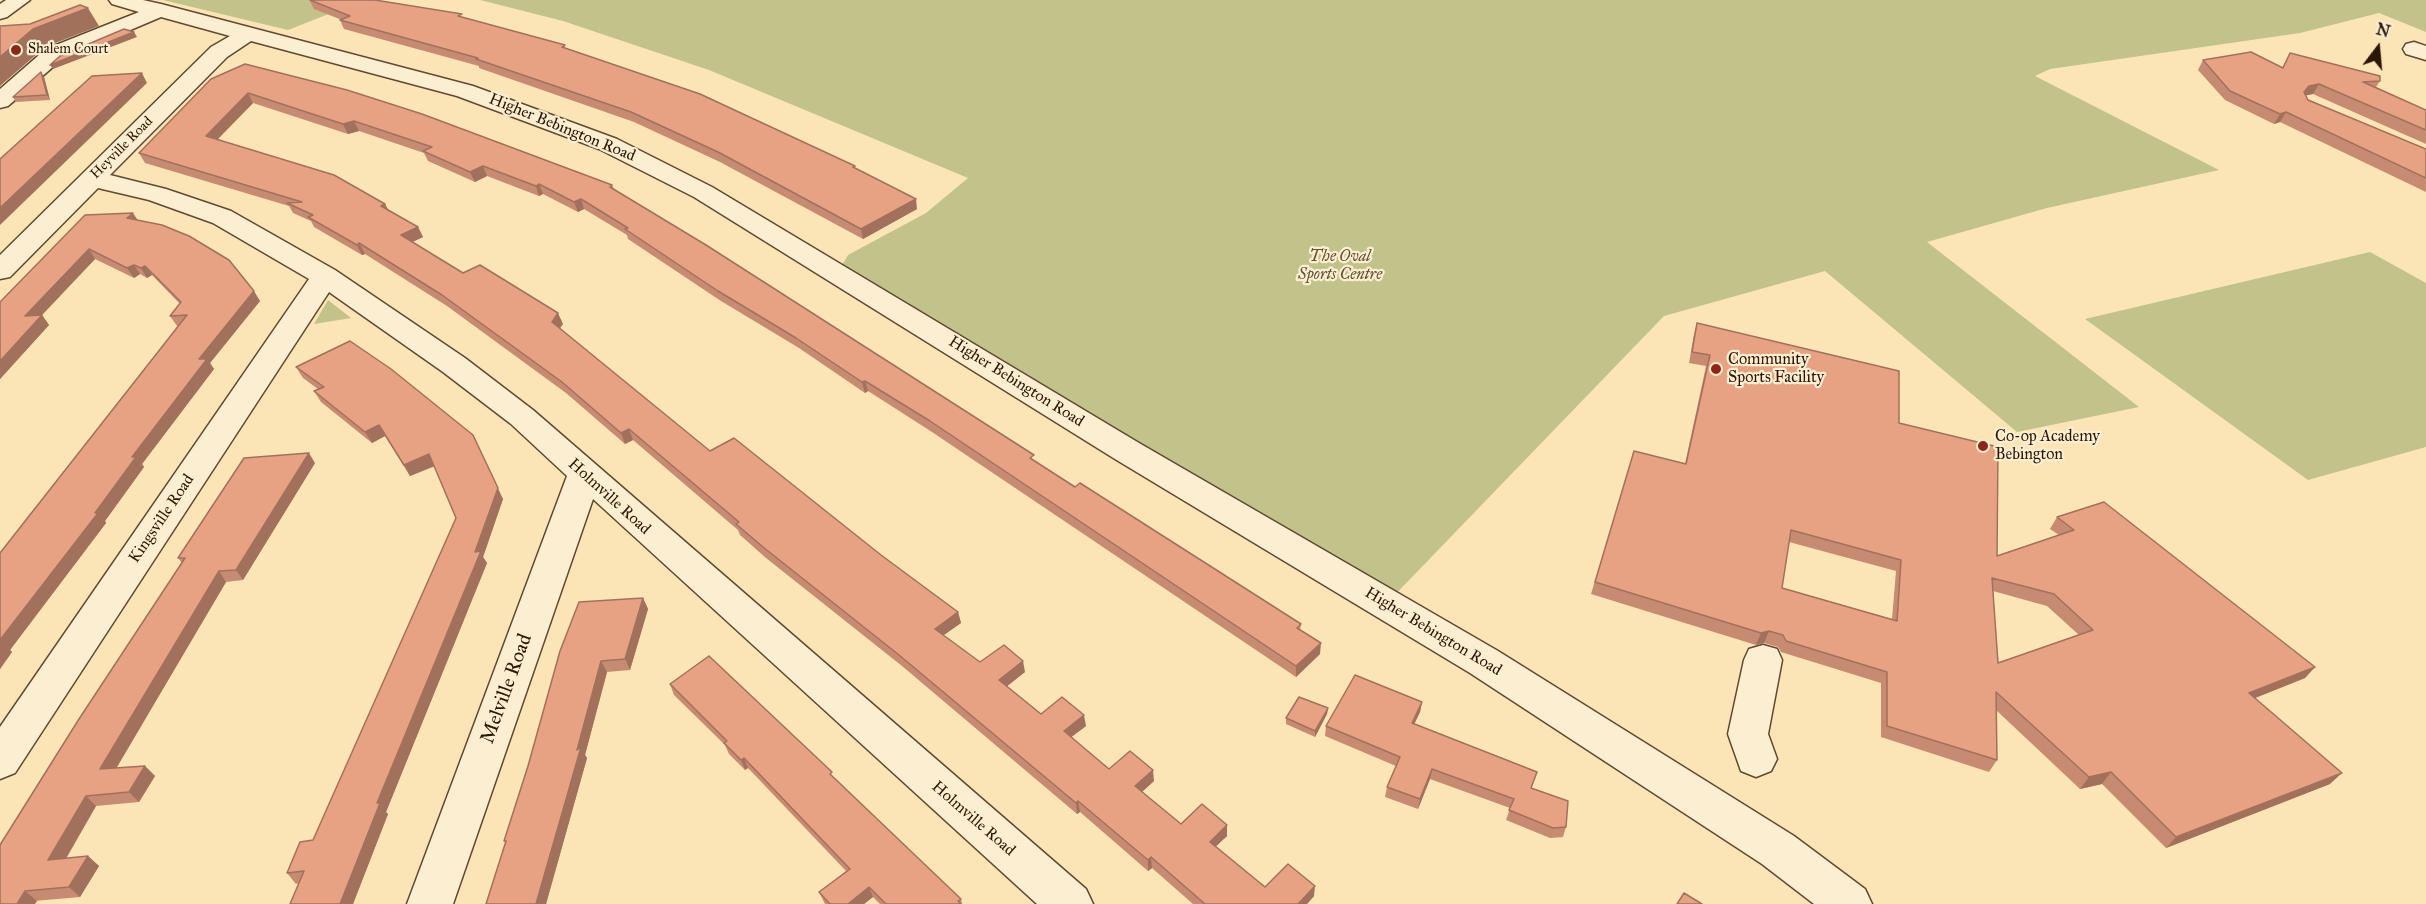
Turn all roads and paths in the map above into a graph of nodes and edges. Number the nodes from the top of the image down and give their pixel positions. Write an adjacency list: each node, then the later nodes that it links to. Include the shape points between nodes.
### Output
1 (20, 0): 4 (street)
2 (119, 0): 3 (street, Higher Bebington Road)
3 (161, 10): 5 (street, Higher Bebington Road); 6 (street, via 54,54)
4 (0, 13)
5 (250, 33): 7 (street, Heyville Road, via 219,52); 16 (street, Higher Bebington Road, via 527,111 608,144 703,192 1127,451 1484,662 1778,850)
6 (0, 101)
7 (92, 179): 8 (street, Heyville Road); 9 (street, Holmville Road, via 157,194 222,217)
8 (0, 271)
9 (325, 276): 10 (street, Holmville Road, via 522,417); 13 (street, Kingsville Road)
10 (584, 475): 14 (street, Melville Road); 15 (street, Holmville Road)
11 (1762, 660): 12 (street, via 1748,734)
12 (1756, 759)
13 (0, 761)
14 (430, 904)
15 (1070, 904)
16 (1849, 904)

